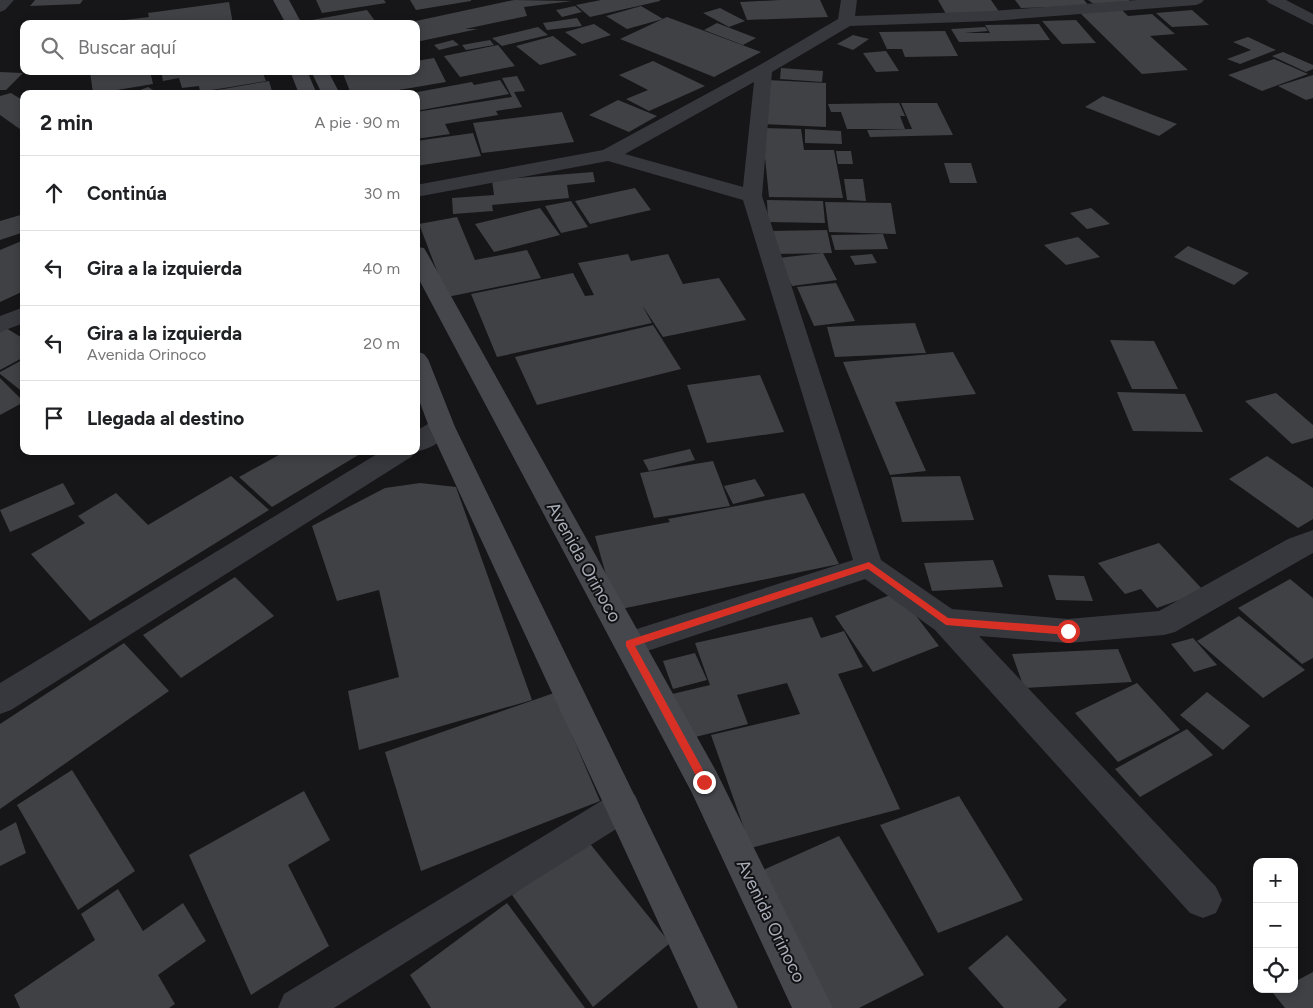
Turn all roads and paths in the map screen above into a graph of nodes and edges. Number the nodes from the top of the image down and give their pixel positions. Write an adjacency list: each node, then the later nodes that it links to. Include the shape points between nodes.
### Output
1 (6, 0): 6 (street)
2 (281, 0): 7 (main road)
3 (849, 0): 9 (street)
4 (1196, 0): 9 (street, via 992,16)
5 (1274, 0): 8 (street)
6 (0, 7)
7 (292, 20)
8 (1313, 20)
9 (846, 21): 10 (street)
10 (764, 70): 15 (street); 17 (street)
11 (300, 75): 13 (main road)
12 (321, 75): 14 (main road)
13 (306, 90)
14 (329, 90)
15 (609, 154): 16 (street); 17 (street)
16 (420, 190)
17 (752, 196): 25 (street)
18 (420, 260): 27 (main road, Avenida Orinoco)
19 (20, 316): 20 (street)
20 (0, 325)
21 (420, 382): 22 (main road)
22 (429, 435): 29 (main road)
23 (396, 455): 28 (street)
24 (1313, 541): 26 (street, via 1164,623 1068,631)
25 (869, 566): 26 (street); 27 (street)
26 (946, 621): 30 (street)
27 (629, 644): 33 (main road, Avenida Orinoco, via 704,782)
28 (0, 700)
29 (623, 806): 31 (street); 32 (main road)
30 (1203, 900)
31 (298, 1008)
32 (718, 1008)
33 (813, 1008)

